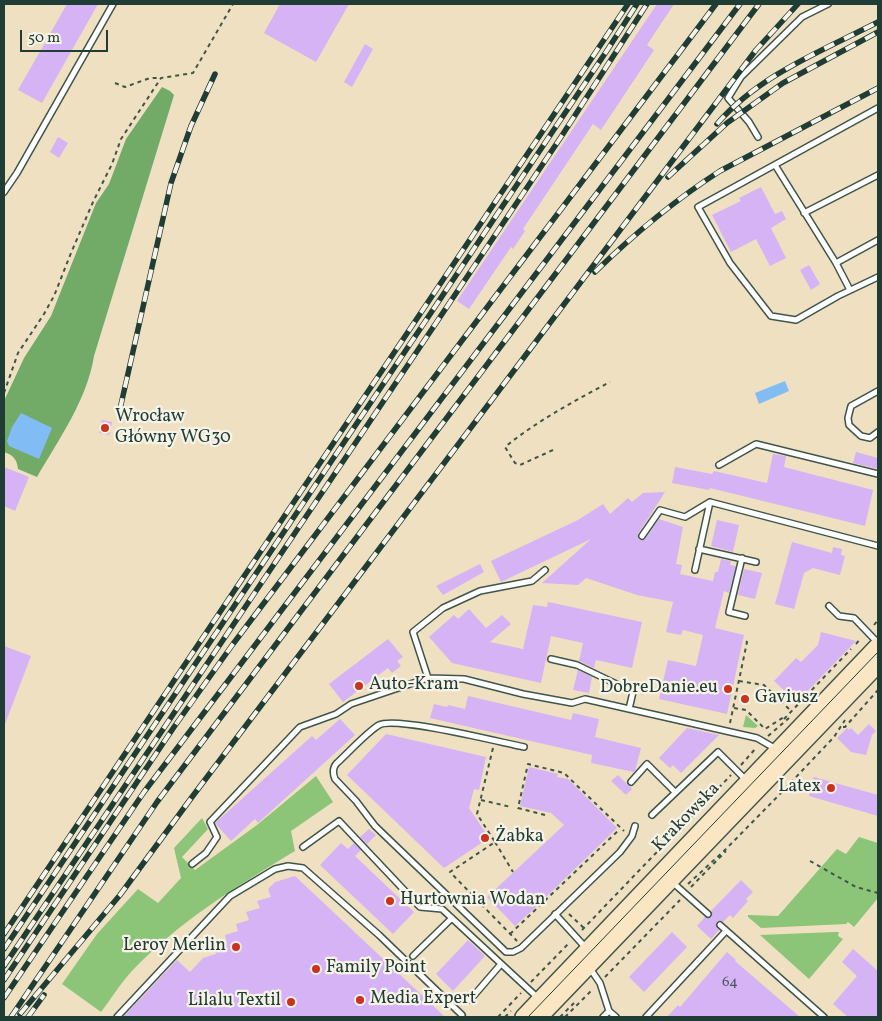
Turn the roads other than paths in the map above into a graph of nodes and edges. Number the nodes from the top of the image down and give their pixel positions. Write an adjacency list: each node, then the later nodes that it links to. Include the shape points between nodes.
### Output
1 (113, 4): 7 (lane)
2 (828, 4): 4 (lane, via 802,17 741,77 728,98)
3 (878, 108): 5 (lane)
4 (758, 137)
5 (775, 165): 8 (lane); 12 (lane, via 698,207 730,263 771,316 796,320)
6 (878, 175): 8 (lane)
7 (4, 192)
8 (804, 213): 10 (lane)
9 (878, 240): 10 (lane)
10 (836, 263): 12 (lane)
11 (878, 276): 12 (lane)
12 (850, 290)
13 (878, 391): 14 (lane, via 851,406 848,418 849,426 861,436 870,438)
14 (878, 432)
15 (719, 465): 16 (lane, via 756,444)
16 (878, 474)
17 (710, 502): 18 (lane, via 685,517 660,510); 19 (lane); 20 (lane)
18 (642, 536)
19 (878, 546)
20 (699, 549): 21 (lane); 24 (lane)
21 (742, 558): 22 (lane); 26 (lane, via 729,612)
22 (756, 562)
23 (545, 570): 30 (lane, via 532,581 480,591 443,608 412,632)
24 (694, 570)
25 (829, 606): 27 (lane, via 838,616 854,618)
26 (745, 616)
27 (878, 644): 33 (main road, Krakowska)
28 (551, 658): 31 (lane, via 577,665 632,692)
29 (874, 672): 41 (main road, Krakowska)
30 (428, 678): 31 (lane, via 464,680 572,703 585,700); 40 (lane, via 351,704 336,714 300,727 210,822 217,836 206,853)
31 (629, 709): 33 (lane, via 757,738)
32 (524, 747): 42 (lane, via 417,725 386,723 336,764 333,775 375,826 506,952 521,948)
33 (778, 751): 35 (main road, Krakowska)
34 (631, 782): 36 (lane, via 647,764)
35 (748, 782): 36 (lane, via 718,752); 47 (main road, Krakowska)
36 (675, 792): 37 (lane)
37 (652, 815)
38 (635, 826): 42 (lane, via 620,852)
39 (303, 847): 44 (lane, via 338,821 420,907 442,909)
40 (192, 864)
41 (671, 880): 43 (lane); 50 (main road, Krakowska)
42 (555, 914): 47 (lane)
43 (708, 914)
44 (452, 918): 48 (lane); 49 (lane)
45 (720, 925): 46 (lane)
46 (726, 931): 60 (lane); 61 (lane)
47 (588, 950): 52 (main road, Krakowska)
48 (413, 956)
49 (502, 964): 51 (lane); 52 (lane)
50 (589, 966): 53 (lane, via 600,983); 57 (main road, Krakowska)
51 (470, 1000)
52 (540, 1000): 56 (main road, Krakowska)
53 (609, 1011): 58 (lane); 59 (lane)
54 (117, 1017): 55 (lane, via 230,896 274,869 288,866 303,868 379,935)
55 (462, 1017)
56 (523, 1017)
57 (540, 1017)
58 (603, 1017)
59 (616, 1017)
60 (646, 1017)
61 (824, 1017)

